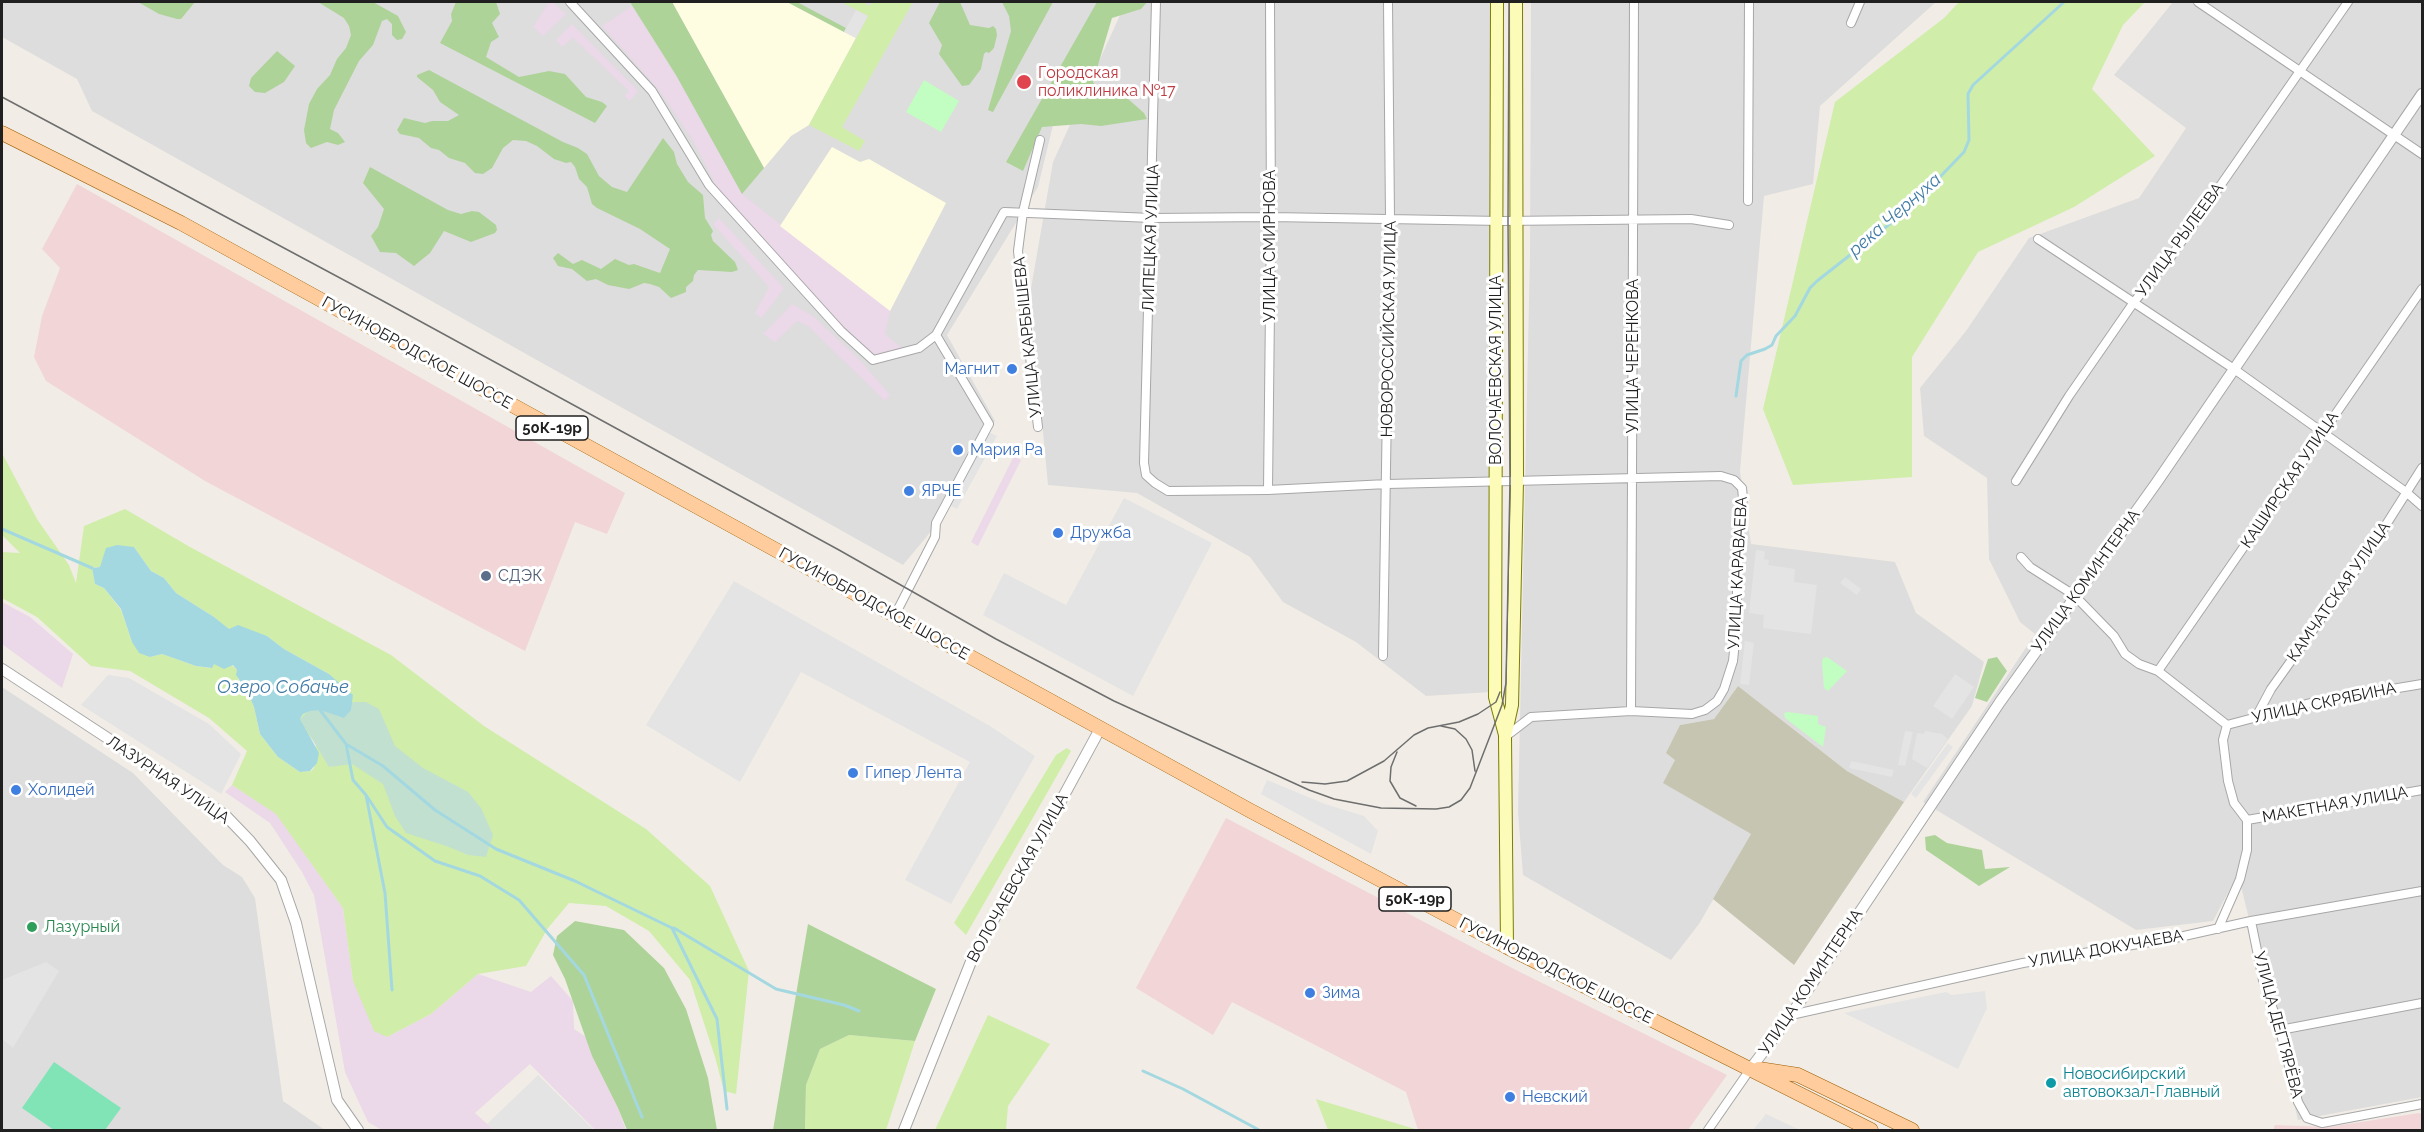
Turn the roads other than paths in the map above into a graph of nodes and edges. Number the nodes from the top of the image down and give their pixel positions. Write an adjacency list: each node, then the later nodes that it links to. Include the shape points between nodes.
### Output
1 (570, 2): 31 (street, via 652,91 709,185 841,331 873,360 919,348)
2 (1156, 2): 22 (street, ЛИПЕЦКАЯ УЛИЦА)
3 (1270, 2): 21 (street, УЛИЦА СМИРНОВА)
4 (1388, 2): 23 (street, НОВОРОССИЙСКАЯ УЛИЦА)
5 (1497, 2): 24 (main road, ВОЛОЧАЕВСКАЯ УЛИЦА)
6 (1516, 2): 26 (main road, ВОЛОЧАЕВСКАЯ УЛИЦА)
7 (1634, 2): 25 (street, УЛИЦА ЧЕРЕНКОВА)
8 (1749, 2): 19 (street)
9 (1860, 2): 12 (street)
10 (2198, 2): 13 (street)
11 (2348, 2): 13 (street, УЛИЦА РЫЛЕЕВА)
12 (1851, 23)
13 (2300, 72): 16 (street); 30 (street, УЛИЦА РЫЛЕЕВА, via 2170,258)
14 (2422, 94): 16 (street, УЛИЦА КОМИНТЕРНА)
15 (2, 133): 46 (main road, ГУСИНОБРОДСКОЕ ШОССЕ / 50К-19р, via 180,223)
16 (2395, 136): 18 (street); 32 (street, УЛИЦА КОМИНТЕРНА)
17 (1040, 140): 20 (street, УЛИЦА КАРБЫШЕВА)
18 (2422, 154)
19 (1748, 201)
20 (1023, 212): 22 (street); 31 (street, via 1004,212); 33 (street, УЛИЦА КАРБЫШЕВА, via 1018,250)
21 (1271, 217): 22 (street); 23 (street); 41 (street, УЛИЦА СМИРНОВА)
22 (1152, 218): 41 (street, ЛИПЕЦКАЯ УЛИЦА, via 1146,475 1168,490)
23 (1390, 219): 24 (street); 40 (street, НОВОРОССИЙСКАЯ УЛИЦА)
24 (1495, 221): 26 (street); 39 (main road, ВОЛОЧАЕВСКАЯ УЛИЦА)
25 (1633, 221): 26 (street); 27 (street, via 1691,219); 36 (street, УЛИЦА ЧЕРЕНКОВА)
26 (1516, 222): 38 (main road, ВОЛОЧАЕВСКАЯ УЛИЦА)
27 (1729, 225)
28 (2038, 238): 30 (street)
29 (2422, 289): 34 (street, КАШИРСКАЯ УЛИЦА)
30 (2134, 302): 32 (street); 37 (street, УЛИЦА РЫЛЕЕВА)
31 (936, 335): 46 (street, via 989,424 936,523 935,537)
32 (2234, 369): 34 (street); 45 (street, УЛИЦА КОМИНТЕРНА)
33 (1038, 427)
34 (2322, 432): 42 (street); 49 (street, КАШИРСКАЯ УЛИЦА)
35 (2422, 468): 42 (street, КАМЧАТСКАЯ УЛИЦА)
36 (1633, 477): 38 (street); 51 (street, УЛИЦА ЧЕРЕНКОВА); 51 (street, УЛИЦА КАРАВАЕВА, via 1721,476 1734,480 1742,488 1743,498 1737,554 1737,621 1733,661 1724,689 1717,701 1692,714)
37 (2016, 481)
38 (1517, 482): 39 (street); 55 (main road, ВОЛОЧАЕВСКАЯ УЛИЦА, via 1512,705)
39 (1496, 483): 40 (street); 55 (main road, ВОЛОЧАЕВСКАЯ УЛИЦА, via 1495,697)
40 (1387, 484): 41 (street); 47 (street, НОВОРОССИЙСКАЯ УЛИЦА)
41 (1268, 490)
42 (2406, 492): 43 (street); 52 (street, КАМЧАТСКАЯ УЛИЦА, via 2370,550 2271,689)
43 (2422, 506)
44 (2021, 557): 45 (street)
45 (2074, 595): 49 (street, via 2115,636 2125,654); 63 (street, УЛИЦА КОМИНТЕРНА)
46 (895, 615): 54 (main road, ГУСИНОБРОДСКОЕ ШОССЕ / 50К-19р)
47 (1383, 656)
48 (2, 669): 67 (street, ЛАЗУРНАЯ УЛИЦА, via 225,815 281,880 296,923 337,1100)
49 (2158, 671): 53 (street)
50 (2422, 684): 52 (street, УЛИЦА СКРЯБИНА, via 2314,702)
51 (1632, 711): 55 (street, via 1532,717)
52 (2256, 717): 53 (street, УЛИЦА СКРЯБИНА)
53 (2227, 725): 57 (street, via 2223,740 2228,781 2234,803)
54 (1100, 729): 61 (main road, ГУСИНОБРОДСКОЕ ШОССЕ / 50К-19р); 68 (street, ВОЛОЧАЕВСКАЯ УЛИЦА, via 974,954)
55 (1505, 737): 61 (main road, ВОЛОЧАЕВСКАЯ УЛИЦА)
56 (2422, 790): 57 (street, МАКЕТНАЯ УЛИЦА)
57 (2247, 820): 60 (street, via 2247,850 2240,879)
58 (2422, 891): 59 (street, УЛИЦА ДОКУЧАЕВА)
59 (2251, 921): 60 (street, УЛИЦА ДОКУЧАЕВА); 64 (street, УЛИЦА ДЕГТЯРЁВА, via 2263,980)
60 (2218, 929): 63 (street, УЛИЦА ДОКУЧАЕВА, via 2023,963)
61 (1507, 947): 65 (main road, ГУСИНОБРОДСКОЕ ШОССЕ / 50К-19р)
62 (2422, 1003): 64 (street)
63 (1791, 1015): 65 (street, УЛИЦА КОМИНТЕРНА)
64 (2280, 1030): 66 (street, УЛИЦА ДЕГТЯРЁВА, via 2298,1102 2314,1122)
65 (1751, 1068): 69 (street); 70 (main road, ГУСИНОБРОДСКОЕ ШОССЕ / 50К-19р); 71 (main road, ГУСИНОБРОДСКОЕ ШОССЕ / 50К-19р, via 1798,1075)
66 (2422, 1104)
67 (358, 1131)
68 (904, 1131)
69 (1708, 1131)
70 (1871, 1131)
71 (1912, 1131)

